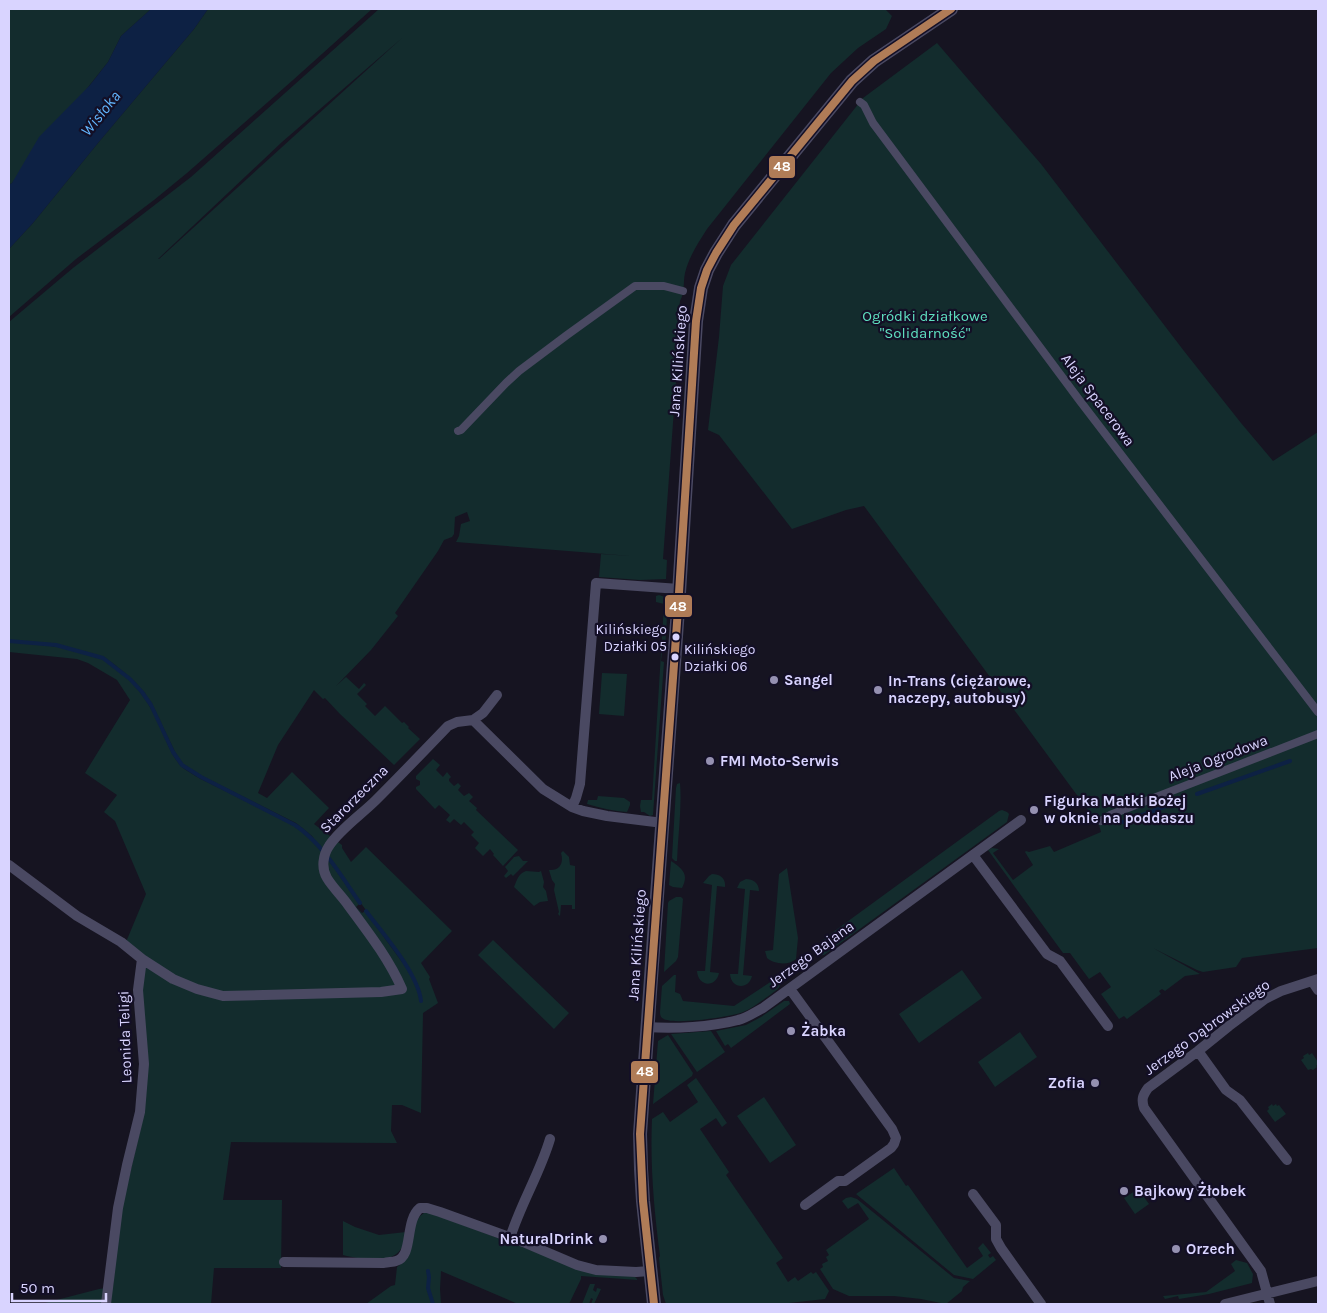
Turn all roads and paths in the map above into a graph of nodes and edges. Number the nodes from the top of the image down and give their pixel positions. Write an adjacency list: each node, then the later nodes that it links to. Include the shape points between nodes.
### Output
1 (952, 9): 5 (street, Jana Kilińskiego, via 852,80 734,225 707,270 696,321)
2 (860, 102): 7 (street, Aleja Spacerowa, via 1080,401)
3 (683, 291): 4 (street, via 664,286 635,286 506,382)
4 (458, 431)
5 (679, 589): 10 (street, via 596,583 580,784); 13 (street, Jana Kilińskiego)
6 (497, 695): 8 (street)
7 (1318, 712)
8 (473, 720): 10 (street, via 543,790); 16 (street, Starorzeczna, via 448,726 341,832 329,846 323,860 326,877 376,944 402,989 222,996 197,990 173,979)
9 (1318, 734): 12 (street, Aleja Ogrodowa)
10 (572, 807): 13 (street, via 607,816)
11 (1021, 820): 14 (street, Jerzego Bajana)
12 (1101, 821)
13 (663, 823): 20 (street, Jana Kilińskiego)
14 (973, 855): 18 (street, Jerzego Bajana); 19 (street, via 1047,954 1060,961)
15 (9, 865): 16 (street)
16 (142, 959): 31 (street, Leonida Teligi, via 138,990 144,1064 140,1112 118,1208)
17 (1316, 984): 21 (street, Jerzego Dąbrowskiego, via 1281,991 1265,1000)
18 (790, 989): 20 (street, Jerzego Bajana, via 740,1020 683,1027); 25 (street, via 896,1138 891,1148 846,1181 838,1181)
19 (1108, 1026)
20 (647, 1027): 28 (street, Jana Kilińskiego, via 640,1168)
21 (1198, 1051): 23 (street, via 1226,1090 1240,1100); 30 (street, Jerzego Dąbrowskiego, via 1148,1088 1141,1101 1261,1271)
22 (550, 1138): 26 (street, via 546,1156)
23 (1287, 1160)
24 (973, 1194): 33 (street, via 996,1225 996,1239 1001,1248)
25 (805, 1205)
26 (510, 1238): 27 (street, via 440,1212 420,1208 412,1219 403,1258 397,1261); 28 (street, via 596,1270)
27 (284, 1262)
28 (650, 1271): 32 (street, Jana Kilińskiego)
29 (1318, 1281): 30 (street)
30 (1267, 1294): 34 (street); 35 (street)
31 (106, 1304)
32 (654, 1304)
33 (1041, 1304)
34 (1225, 1304)
35 (1270, 1304)

